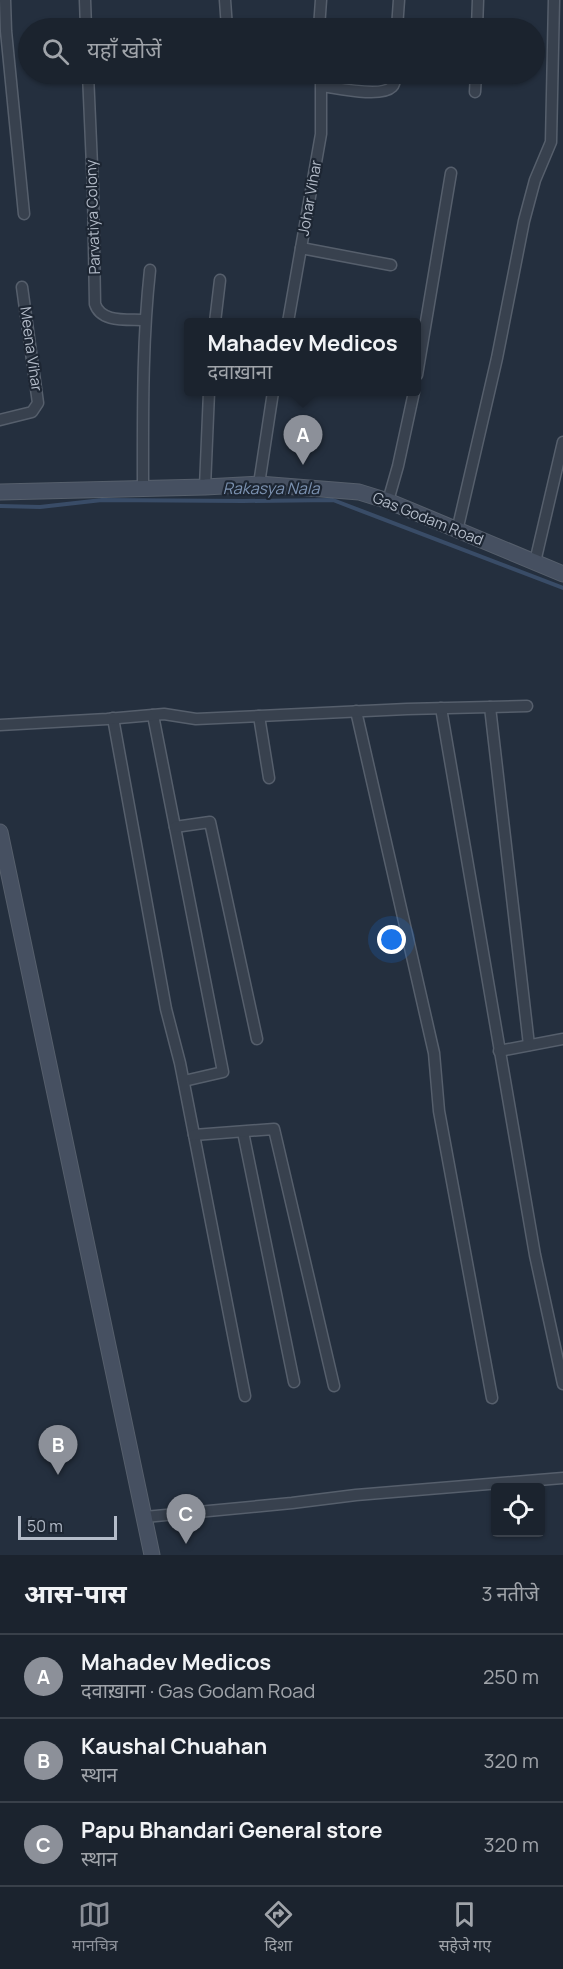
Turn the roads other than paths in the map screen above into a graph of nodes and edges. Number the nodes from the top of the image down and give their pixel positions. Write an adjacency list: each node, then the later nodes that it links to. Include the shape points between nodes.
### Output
1 (5, 0): 19 (street)
2 (85, 0): 8 (street)
3 (225, 0): 9 (street)
4 (321, 0): 10 (street)
5 (399, 0): 11 (street)
6 (478, 0): 12 (street)
7 (554, 0): 39 (street, via 551,142 524,221)
8 (86, 18)
9 (226, 18)
10 (320, 18)
11 (398, 18)
12 (477, 18)
13 (88, 84): 27 (street, Parvatiya Colony, via 95,304 97,312 105,317)
14 (394, 84): 16 (street, via 380,92)
15 (475, 84): 17 (street)
16 (322, 86): 20 (street, Johar Vihar, via 321,134)
17 (475, 92)
18 (450, 173): 28 (street)
19 (24, 214)
20 (301, 248): 21 (street); 26 (street, Johar Vihar)
21 (391, 265)
22 (150, 270): 27 (street)
23 (220, 280): 25 (street)
24 (22, 287): 32 (street, Meena Vihar, via 38,403 32,412)
25 (215, 318)
26 (289, 318)
27 (144, 320): 36 (street)
28 (421, 351)
29 (209, 396): 35 (street)
30 (272, 396): 34 (street)
31 (413, 396): 38 (street)
32 (0, 420)
33 (563, 442): 40 (street)
34 (259, 484): 35 (street, Gas Godam Road); 38 (street, Gas Godam Road, via 359,492)
35 (205, 488): 36 (street, Gas Godam Road)
36 (143, 489): 37 (street, Gas Godam Road)
37 (0, 492)
38 (388, 501): 39 (street, Gas Godam Road)
39 (457, 531): 40 (street, Gas Godam Road)
40 (535, 562): 41 (street, Gas Godam Road)
41 (563, 574)
42 (527, 706): 43 (street)
43 (490, 707): 44 (street); 55 (street)
44 (441, 708): 45 (street); 56 (street)
45 (356, 711): 47 (street); 64 (street, via 434,1053 439,1111)
46 (153, 715): 47 (street, via 196,719); 48 (street); 51 (street)
47 (259, 716): 50 (street)
48 (113, 718): 49 (street); 57 (street, via 166,1010)
49 (0, 725)
50 (269, 778)
51 (175, 827): 53 (street, via 210,822); 57 (street, via 223,1072)
52 (0, 832): 66 (street)
53 (257, 1038)
54 (563, 1040): 55 (street)
55 (529, 1045): 56 (street)
56 (500, 1051): 61 (street, via 535,1255)
57 (184, 1081): 59 (street)
58 (243, 1132): 59 (street); 60 (street); 62 (street, via 274,1129)
59 (194, 1135): 63 (street)
60 (294, 1382)
61 (563, 1384)
62 (334, 1386)
63 (244, 1396)
64 (492, 1398)
65 (563, 1478): 66 (street)
66 (145, 1517): 67 (street)
67 (152, 1555)

